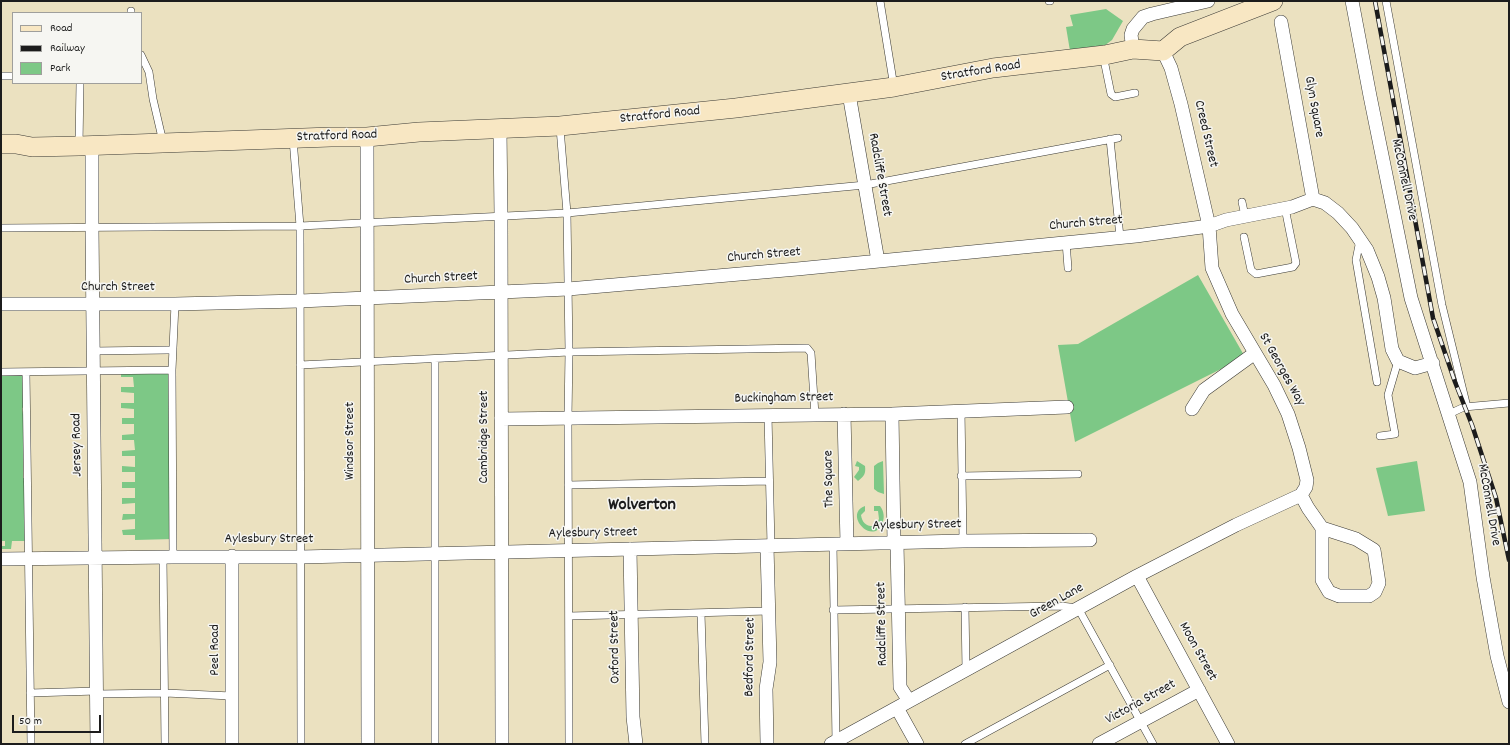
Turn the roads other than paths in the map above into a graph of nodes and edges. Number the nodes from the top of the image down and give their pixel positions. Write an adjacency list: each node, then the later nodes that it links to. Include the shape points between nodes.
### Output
1 (880, 1): 14 (lane)
2 (1208, 1): 7 (street, via 1143,17 1131,35)
3 (1273, 1): 8 (street, via 1180,37)
4 (1352, 1): 61 (street, McConnell Drive, via 1411,298)
5 (1386, 1): 70 (lane, via 1442,305)
6 (1281, 22): 29 (street, Glyn Square)
7 (1133, 49): 8 (street, Stratford Road); 9 (street, Stratford Road)
8 (1163, 51): 37 (street, Creed Street, via 1171,68 1181,104)
9 (1103, 55): 14 (street, Stratford Road, via 993,68); 15 (lane, via 1110,94 1115,97)
10 (142, 57): 23 (lane, via 149,72)
11 (1, 76): 12 (lane)
12 (12, 76)
13 (80, 84): 25 (lane)
14 (894, 87): 16 (street, Stratford Road)
15 (1135, 93)
16 (849, 94): 17 (street, Stratford Road); 28 (street, Radcliffe Street)
17 (560, 126): 18 (street, Stratford Road); 32 (lane)
18 (500, 129): 19 (street, Stratford Road, via 420,132); 33 (street, Cambridge Street)
19 (367, 138): 21 (street, Stratford Road); 35 (street, Windsor Street)
20 (1118, 138): 22 (lane)
21 (292, 139): 23 (street, Stratford Road); 36 (lane)
22 (1110, 139): 28 (lane); 40 (lane)
23 (163, 142): 25 (street, Stratford Road)
24 (1, 144): 26 (street, Stratford Road)
25 (85, 146): 26 (street, Stratford Road); 38 (street, Jersey Road)
26 (32, 147): 27 (street, Stratford Road)
27 (1, 152)
28 (865, 185): 32 (lane); 44 (street, Radcliffe Street)
29 (1313, 199): 31 (street, Church Street); 42 (street, via 1325,203 1338,213)
30 (1242, 202): 34 (lane)
31 (1285, 208): 34 (street, Church Street); 41 (lane, via 1296,265 1256,274 1251,270)
32 (567, 213): 33 (lane); 46 (lane)
33 (501, 216): 35 (lane); 47 (street, Cambridge Street)
34 (1245, 216): 37 (street, Church Street)
35 (367, 222): 36 (lane); 48 (street, Windsor Street)
36 (300, 226): 38 (lane); 49 (lane)
37 (1209, 226): 40 (street, Church Street); 56 (street, St Georges Way, via 1212,268 1232,314)
38 (92, 227): 39 (lane); 51 (street, Jersey Road)
39 (1, 228)
40 (1120, 237): 43 (street, Church Street)
41 (1244, 237)
42 (1360, 240): 59 (street, via 1378,277 1392,349); 67 (lane, via 1356,260)
43 (1066, 242): 44 (street, Church Street); 45 (lane)
44 (878, 261): 46 (street, Church Street)
45 (1068, 268)
46 (568, 289): 47 (street, Church Street); 55 (lane)
47 (501, 292): 48 (street, Church Street); 57 (street, Cambridge Street)
48 (367, 299): 49 (street, Church Street); 60 (street, Windsor Street)
49 (300, 301): 52 (street, Church Street); 62 (lane)
50 (1, 304): 51 (street, Church Street)
51 (93, 304): 52 (street, Church Street); 54 (street, Jersey Road)
52 (175, 304): 63 (lane)
53 (168, 350): 54 (lane)
54 (94, 351): 64 (street, Jersey Road)
55 (569, 352): 57 (lane); 77 (lane, via 806,348 811,353); 78 (lane)
56 (1255, 354): 71 (street, via 1204,390); 85 (street, St Georges Way, via 1274,385 1297,441 1306,480 1306,487)
57 (501, 356): 58 (lane); 79 (street, Cambridge Street)
58 (435, 359): 60 (lane); 96 (lane)
59 (1398, 361): 61 (street, via 1415,368); 80 (lane, via 1388,395 1395,434)
60 (367, 363): 62 (lane); 97 (street, Windsor Street)
61 (1433, 363): 75 (street, McConnell Drive)
62 (300, 365): 100 (lane)
63 (172, 370): 64 (lane); 99 (lane)
64 (93, 371): 66 (lane); 101 (street, Jersey Road)
65 (1, 372): 66 (lane)
66 (26, 372): 103 (lane)
67 (1377, 382)
68 (1509, 403): 70 (lane)
69 (1067, 407): 72 (street, Buckingham Street)
70 (1467, 407): 75 (lane)
71 (1192, 409)
72 (961, 410): 74 (street, Buckingham Street); 82 (lane)
73 (844, 414): 74 (street, Buckingham Street); 77 (street, Buckingham Street); 91 (street, The Square)
74 (892, 414): 89 (street, Radcliffe Street)
75 (1449, 414): 121 (street, McConnell Drive, via 1470,482 1497,656)
76 (768, 415): 77 (street, Buckingham Street); 78 (street, Buckingham Street); 83 (lane)
77 (815, 415)
78 (568, 418): 79 (street, Buckingham Street); 84 (lane)
79 (501, 419): 95 (street, Cambridge Street)
80 (1380, 436)
81 (1078, 474): 82 (lane)
82 (961, 476): 88 (lane)
83 (769, 481): 84 (lane); 92 (lane)
84 (568, 485): 94 (lane)
85 (1301, 495): 86 (street); 104 (street, Green Lane)
86 (1322, 528): 86 (street, via 1322,580 1329,592 1339,596 1369,596 1375,592 1379,583 1374,550 1356,539)
87 (1090, 540): 88 (street, Aylesbury Street)
88 (963, 541): 89 (street, Aylesbury Street)
89 (896, 543): 91 (street, Aylesbury Street); 107 (street, Radcliffe Street)
90 (833, 544): 91 (street, Aylesbury Street); 92 (street, Aylesbury Street); 108 (lane)
91 (847, 544)
92 (769, 546): 93 (street, Aylesbury Street); 109 (street, Bedford Street)
93 (630, 549): 94 (street, Aylesbury Street); 111 (street, Oxford Street)
94 (568, 550): 95 (street, Aylesbury Street); 112 (lane)
95 (501, 552): 96 (street, Aylesbury Street); 132 (street, Cambridge Street)
96 (435, 553): 97 (street, Aylesbury Street); 131 (lane)
97 (367, 555): 100 (street, Aylesbury Street); 130 (street, Windsor Street)
98 (232, 556): 99 (street, Aylesbury Street); 100 (street, Aylesbury Street); 119 (street, Peel Road)
99 (168, 557): 101 (street, Aylesbury Street); 118 (lane)
100 (301, 557): 129 (lane)
101 (96, 558): 103 (street, Aylesbury Street); 117 (street, Jersey Road)
102 (1, 559): 103 (street, Aylesbury Street)
103 (29, 560): 116 (lane)
104 (1137, 576): 106 (street, Green Lane); 115 (street, Moon Street)
105 (965, 608): 106 (lane); 107 (lane); 114 (lane)
106 (1078, 608): 113 (lane); 114 (street, Green Lane)
107 (898, 609): 108 (lane); 120 (street, Radcliffe Street, via 900,687)
108 (833, 610): 124 (lane)
109 (768, 611): 110 (lane); 136 (street, Bedford Street, via 770,662 766,689)
110 (701, 613): 111 (lane); 135 (lane)
111 (632, 614): 112 (lane); 134 (street, Oxford Street, via 633,717)
112 (569, 616): 133 (lane)
113 (1110, 665): 123 (lane); 138 (lane)
114 (966, 670): 120 (street, Green Lane)
115 (1199, 690): 123 (street, Victoria Street); 141 (street, Moon Street)
116 (30, 693): 117 (lane); 125 (lane)
117 (97, 693): 118 (lane); 126 (street, Jersey Road)
118 (165, 694): 119 (lane); 127 (lane)
119 (232, 696): 128 (street, Peel Road)
120 (909, 701): 122 (street, Green Lane)
121 (1509, 702)
122 (897, 708): 124 (street, Green Lane); 137 (street)
123 (1141, 721): 139 (street, Victoria Street); 140 (lane)
124 (833, 743)
125 (31, 744)
126 (97, 744)
127 (166, 744)
128 (232, 744)
129 (301, 744)
130 (368, 744)
131 (435, 744)
132 (502, 744)
133 (569, 744)
134 (636, 744)
135 (705, 744)
136 (767, 744)
137 (917, 744)
138 (965, 744)
139 (1099, 744)
140 (1153, 744)
141 (1228, 744)

